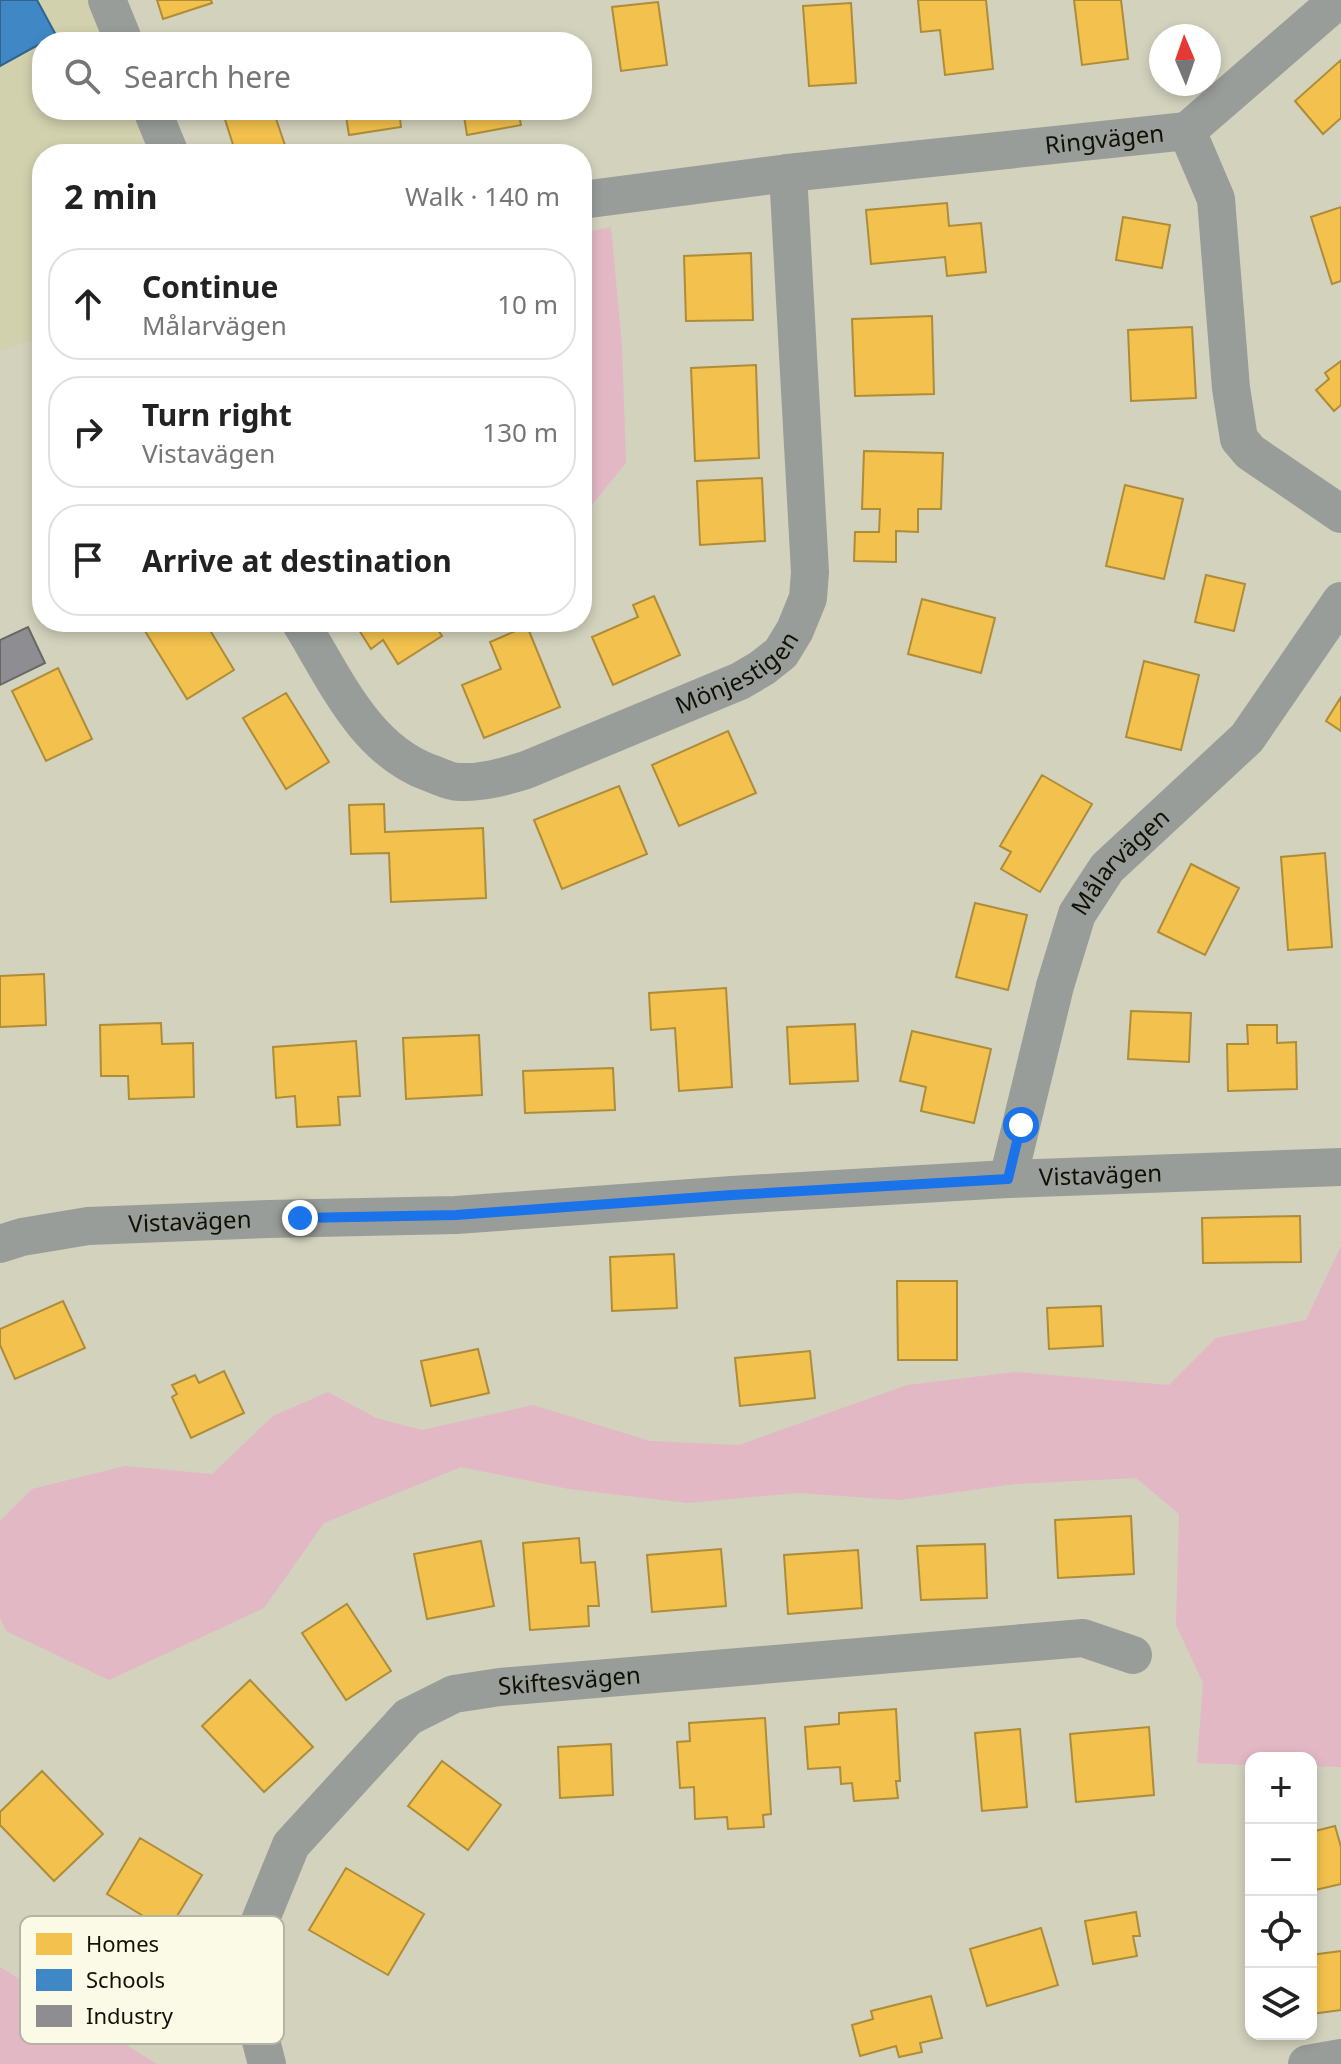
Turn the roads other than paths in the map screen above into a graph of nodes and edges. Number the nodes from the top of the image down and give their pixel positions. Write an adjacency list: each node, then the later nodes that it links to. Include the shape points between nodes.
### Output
1 (107, 0): 3 (street)
2 (1338, 0): 5 (street)
3 (120, 32)
4 (156, 120): 6 (street)
5 (1187, 131): 7 (street, Ringvägen); 9 (street, Ringvägen, via 1216,199 1239,439)
6 (166, 144)
7 (788, 173): 8 (street, Ringvägen); 11 (street, Mönjestigen, via 810,572 808,598 781,653 740,681 526,770 491,781 456,782 417,768 385,748 363,724)
8 (592, 199)
9 (1341, 514)
10 (1341, 601): 13 (street, Målarvägen, via 1247,738 1107,868 1077,914)
11 (306, 632)
12 (1341, 1167): 13 (street, Vistavägen)
13 (1008, 1179): 14 (street, Vistavägen, via 456,1215 88,1226)
14 (0, 1244)
15 (1133, 1655): 16 (street, Skiftesvägen, via 1083,1638 454,1694 408,1717 291,1845)
16 (262, 1916)
17 (262, 2044): 19 (street, Skiftesvägen)
18 (1341, 2058): 20 (street)
19 (267, 2064)
20 (1307, 2064)

